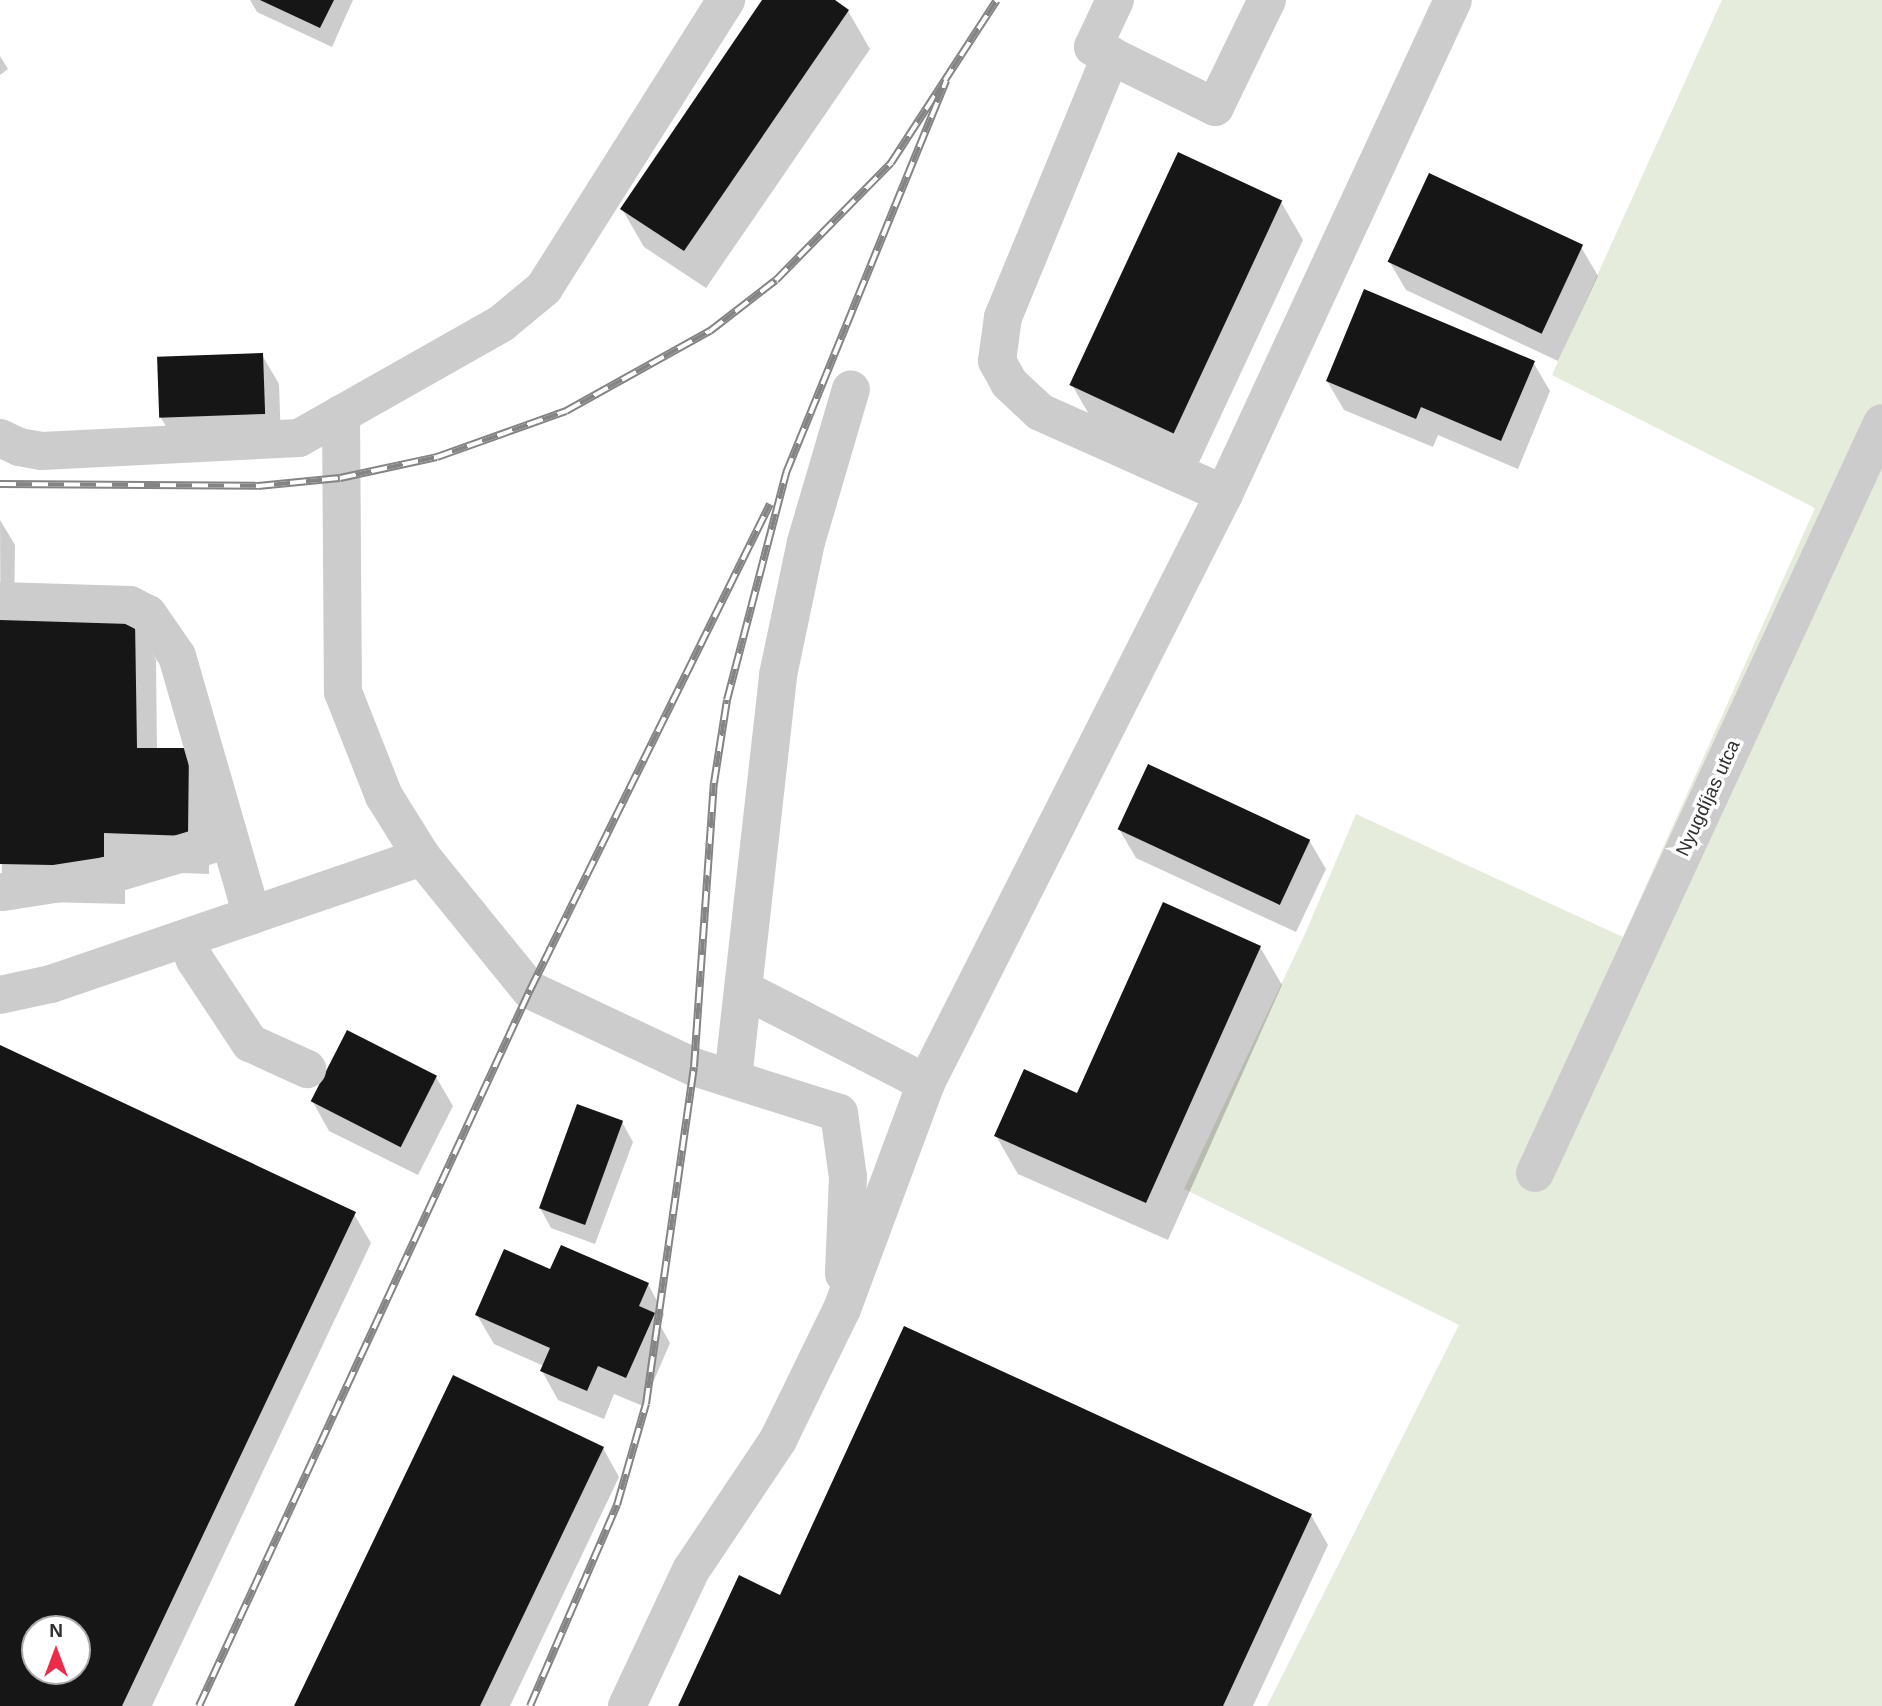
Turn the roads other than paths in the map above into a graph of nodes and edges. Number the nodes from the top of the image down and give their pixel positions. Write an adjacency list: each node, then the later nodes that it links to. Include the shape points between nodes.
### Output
1 (726, 0): 7 (street, via 544,288 502,323)
2 (1115, 0): 5 (street, via 1093,47)
3 (1267, 0): 5 (street, via 1215,107)
4 (1453, 0): 10 (street)
5 (1111, 55): 10 (street, via 1003,317 997,361 1009,383 1040,412)
6 (851, 389): 17 (street, via 806,542 778,675)
7 (341, 414): 9 (street, via 299,438 42,451); 13 (street, via 343,692 384,796)
8 (1882, 423): 22 (street, Nyugdíjas utca)
9 (0, 438)
10 (1224, 494): 21 (street)
11 (0, 601): 12 (street, via 130,604 148,614 177,656)
12 (229, 839): 14 (street, via 106,876); 15 (street)
13 (422, 857): 15 (street); 20 (street, via 530,990 694,1067)
14 (4, 892)
15 (252, 915): 16 (street)
16 (186, 938): 18 (street, via 51,984); 19 (street, via 195,960 250,1043)
17 (743, 989): 20 (street); 21 (street)
18 (0, 995)
19 (307, 1069)
20 (733, 1078): 23 (street, via 839,1113 848,1177)
21 (926, 1083): 23 (street)
22 (1535, 1173)
23 (842, 1309): 24 (street, via 778,1440 691,1570)
24 (627, 1706)

